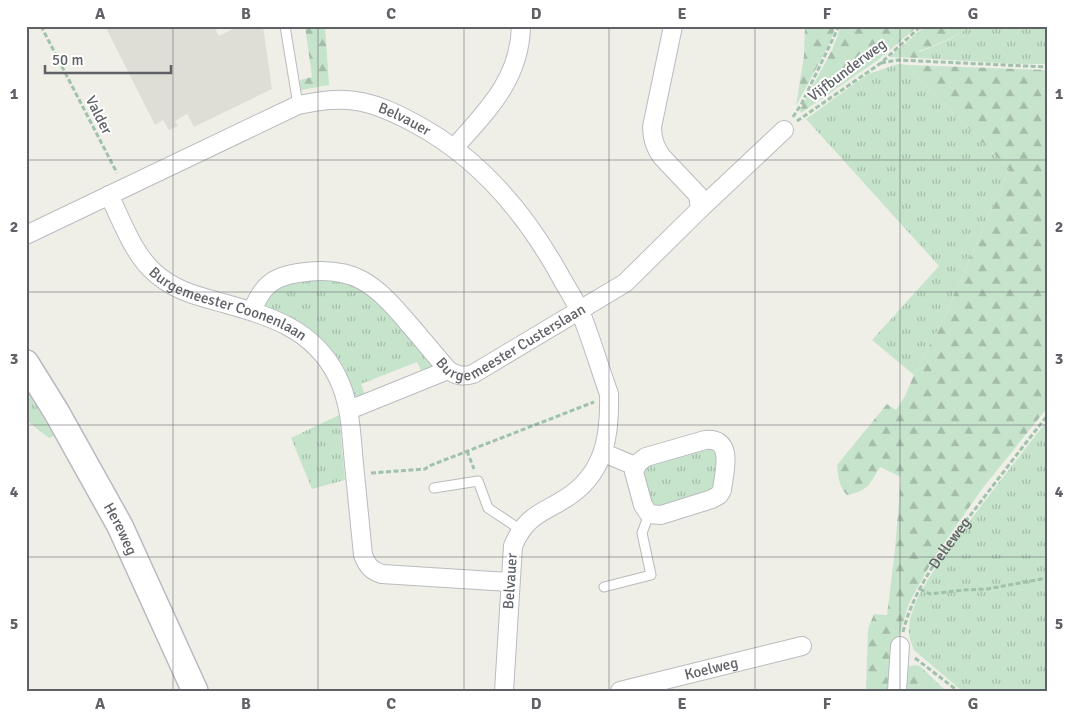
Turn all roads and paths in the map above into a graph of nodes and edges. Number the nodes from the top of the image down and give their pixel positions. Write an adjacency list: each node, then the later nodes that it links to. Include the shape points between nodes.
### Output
1 (41, 26): 12 (path, Valder)
2 (285, 26): 9 (lane)
3 (521, 26): 11 (street, via 517,54 500,95)
4 (673, 26): 13 (street, via 652,127 653,138 662,157 698,195)
5 (839, 26): 10 (path, via 802,103)
6 (921, 26): 7 (path, Vijfbunderweg)
7 (881, 63): 8 (path, via 898,60); 10 (path, Vijfbunderweg)
8 (1047, 66)
9 (298, 105): 11 (street, Belvauer, via 334,99 386,108); 12 (street, Belvauer)
10 (784, 130): 13 (street, Burgemeester Custerslaan)
11 (454, 148): 15 (street, Belvauer, via 478,168 535,233)
12 (117, 191): 14 (street, Belvauer); 16 (street, Burgemeester Coonenlaan, via 140,255 153,271 179,289)
13 (700, 210): 15 (street, Burgemeester Custerslaan, via 625,283)
14 (26, 235)
15 (579, 310): 17 (street, Burgemeester Custerslaan, via 473,374 458,376); 19 (street, Belvauer)
16 (252, 311): 17 (street, Burgemeester Custerslaan, via 263,289 282,277 325,270 342,273 368,283 388,299); 20 (street, Burgemeester Coonenlaan, via 287,324 319,350 337,376)
17 (448, 370): 20 (street)
18 (29, 372): 36 (street, Hereweg, via 57,413 120,526)
19 (609, 396): 22 (path); 23 (street, Belvauer, via 610,423)
20 (349, 410): 25 (street, Burgemeester Coonenlaan)
21 (1047, 416): 33 (path, Delleweg, via 950,541)
22 (467, 451): 25 (path, via 425,468); 26 (path)
23 (604, 453): 24 (street); 29 (street, Belvauer, via 572,495 535,516)
24 (635, 466): 28 (street, via 643,505); 28 (street, via 646,457 705,440 714,441 724,449 722,490 716,497 661,515)
25 (355, 474): 31 (street, Burgemeester Coonenlaan, via 363,554 375,572)
26 (478, 481): 27 (lane); 29 (lane, via 488,508)
27 (434, 488)
28 (649, 514): 32 (lane, via 642,534 651,575)
29 (521, 530): 31 (street, Belvauer, via 513,546)
30 (1047, 578): 33 (path, via 987,589 930,594)
31 (509, 582): 37 (street, Belvauer)
32 (604, 587)
33 (920, 589): 35 (path, Delleweg)
34 (802, 646): 38 (street, Koelweg)
35 (900, 646): 39 (street); 40 (path)
36 (195, 691)
37 (504, 691)
38 (620, 691)
39 (897, 691)
40 (958, 691)

